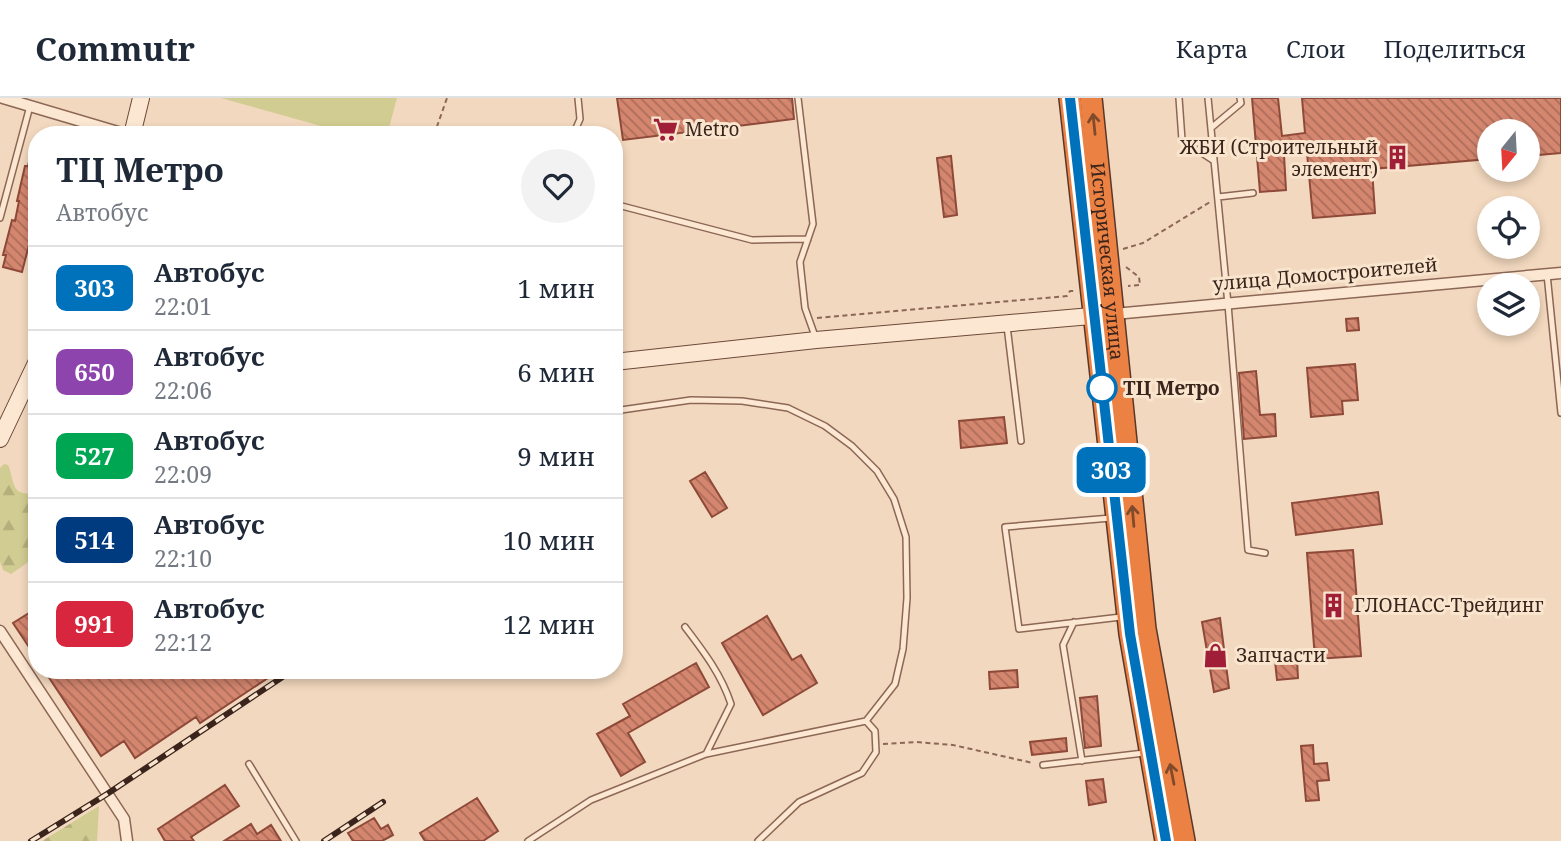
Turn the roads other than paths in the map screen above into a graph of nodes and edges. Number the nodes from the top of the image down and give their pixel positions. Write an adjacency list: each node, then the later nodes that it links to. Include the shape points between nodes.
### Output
1 (3, 98): 10 (street)
2 (141, 98): 12 (main road)
3 (578, 98): 13 (lane)
4 (798, 98): 20 (lane, via 813,224)
5 (1070, 98): 23 (highway, Историческая улица)
6 (1091, 98): 23 (highway, Историческая улица, one-way to 6)
7 (1179, 98): 15 (lane, via 1182,141)
8 (1208, 98): 14 (lane)
9 (1240, 98): 14 (lane, via 1241,103)
10 (27, 103): 11 (street); 19 (lane)
11 (101, 126)
12 (133, 126)
13 (577, 126)
14 (1211, 128): 15 (lane)
15 (1214, 161): 17 (lane)
16 (1253, 193): 17 (lane)
17 (1218, 197): 24 (lane)
18 (623, 206): 20 (lane, via 752,240)
19 (0, 218)
20 (808, 239): 27 (lane, via 800,262 805,308)
21 (1561, 273): 22 (street, улица Домостроителей)
22 (1547, 274): 24 (street, улица Домостроителей); 31 (lane)
23 (1101, 289): 25 (highway, Историческая улица)
24 (1228, 304): 25 (street, улица Домостроителей); 35 (lane, via 1248,550)
25 (1104, 315): 26 (main road); 34 (highway, Историческая улица); 53 (highway, Историческая улица, one-way to 25, via 1145,629)
26 (1006, 323): 27 (main road); 33 (lane)
27 (816, 340): 28 (main road)
28 (623, 361)
29 (28, 380): 32 (main road)
30 (623, 410): 42 (lane, via 691,400 788,408 834,433 877,471 894,499 906,537 907,598 895,684)
31 (1561, 413)
32 (0, 439)
33 (1021, 441)
34 (1116, 517): 36 (highway, Историческая улица); 37 (lane, via 1005,527 1019,629)
35 (1265, 553)
36 (1128, 616): 37 (lane); 43 (highway, Историческая улица)
37 (1074, 622): 45 (lane, via 1063,645)
38 (685, 627): 44 (lane, via 712,662 731,704)
39 (0, 631): 40 (street)
40 (28, 673)
41 (32, 679): 48 (street, via 124,819)
42 (866, 720): 44 (lane); 51 (lane, via 875,731 876,752 862,773 799,802)
43 (1151, 752): 45 (lane); 52 (highway, Историческая улица)
44 (706, 754): 50 (lane, via 591,800)
45 (1082, 761): 47 (lane)
46 (249, 764): 49 (lane)
47 (1043, 765)
48 (128, 841)
49 (296, 841)
50 (528, 841)
51 (758, 841)
52 (1166, 841)
53 (1184, 841)

